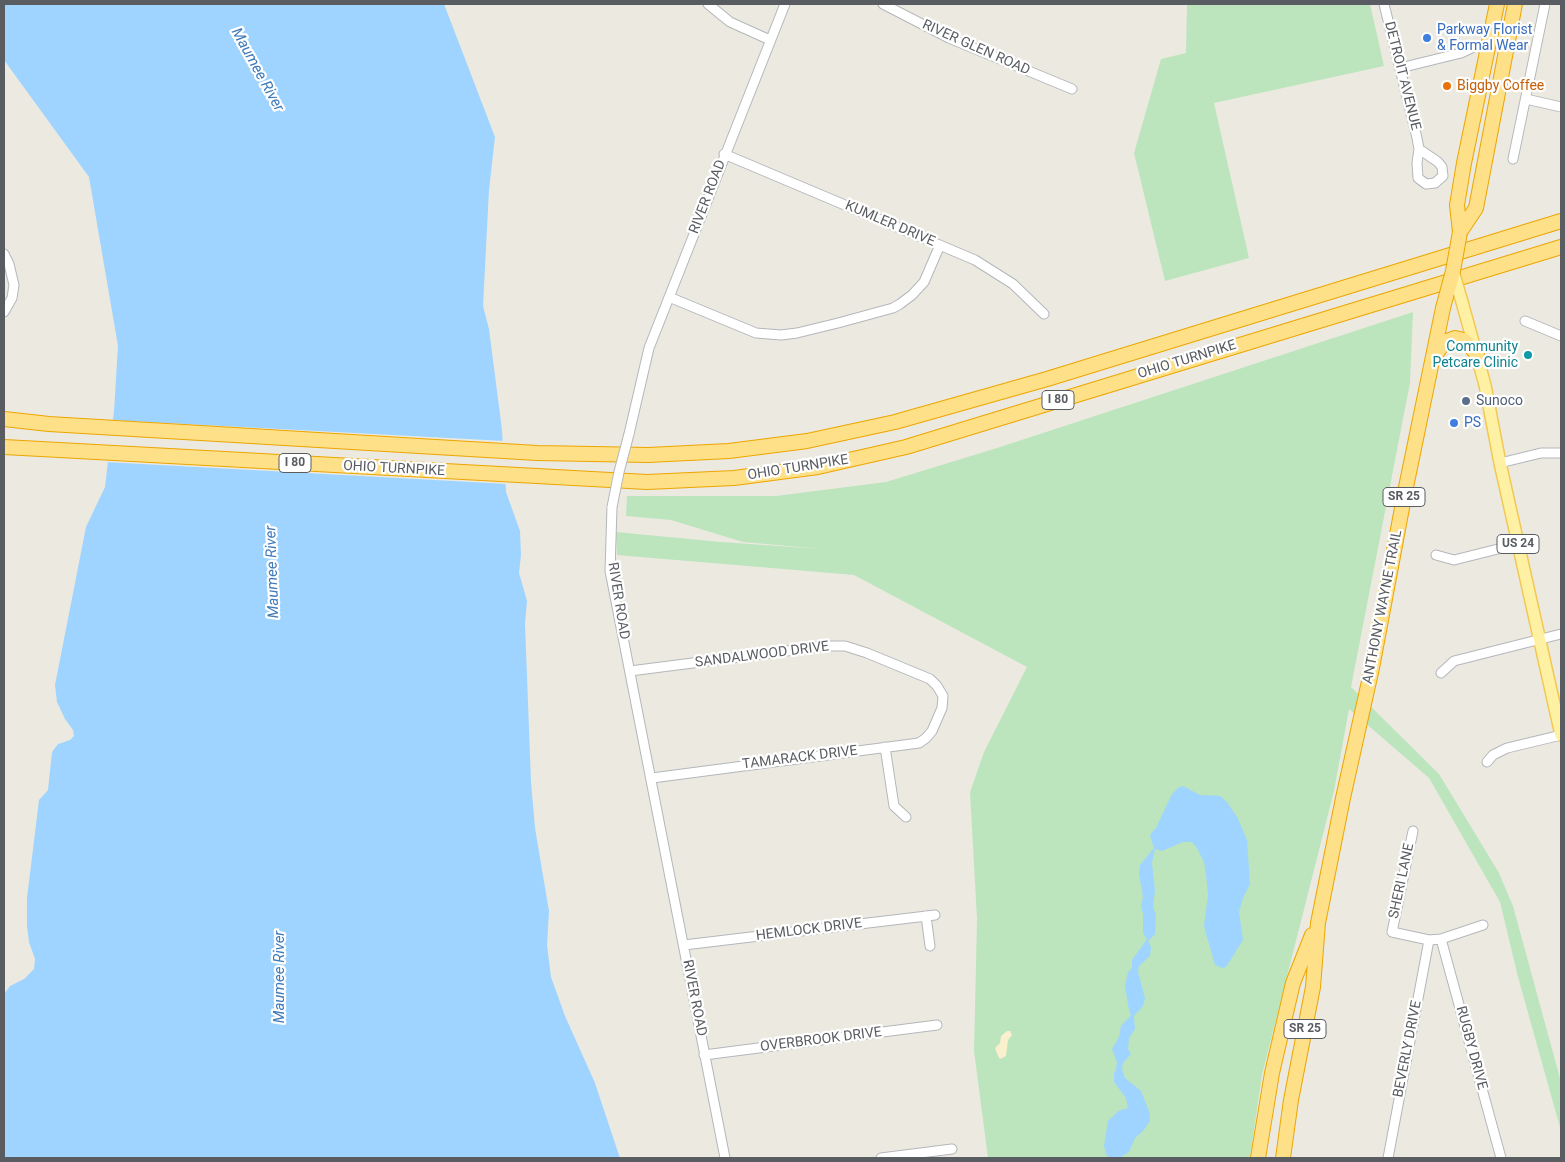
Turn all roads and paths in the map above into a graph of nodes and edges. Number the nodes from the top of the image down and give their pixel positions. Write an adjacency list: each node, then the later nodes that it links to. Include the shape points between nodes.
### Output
1 (708, 4): 9 (street, via 730,22)
2 (785, 4): 9 (street, RIVER ROAD)
3 (883, 4): 14 (street, RIVER GLEN ROAD, via 949,38)
4 (1384, 4): 13 (street, DETROIT AVENUE)
5 (1491, 4): 10 (highway, via 1483,35)
6 (1497, 4): 12 (highway, ANTHONY WAYNE TRAIL / US 24)
7 (1516, 4): 21 (highway, ANTHONY WAYNE TRAIL / US 24, via 1476,208)
8 (1545, 4): 15 (street)
9 (770, 40): 18 (street, RIVER ROAD)
10 (1476, 46): 11 (street)
11 (1461, 53): 12 (street, via 1475,55); 13 (street)
12 (1485, 64): 21 (highway, ANTHONY WAYNE TRAIL / US 24, via 1457,205)
13 (1400, 68): 17 (street, DETROIT AVENUE)
14 (1072, 89)
15 (1526, 99): 16 (street); 19 (street)
16 (1561, 106)
17 (1418, 149)
18 (724, 154): 22 (street, KUMLER DRIVE); 26 (street, RIVER ROAD)
19 (1513, 159)
20 (1561, 221): 33 (highway, OHIO TURNPIKE / I 80, via 895,422 807,441 729,452 648,455 537,453)
21 (1460, 232): 25 (highway, ANTHONY WAYNE TRAIL / US 24, bridge)
22 (940, 245): 26 (street, via 924,282 900,304 797,333 756,333); 28 (street, KUMLER DRIVE, via 975,260 1013,284)
23 (1561, 247): 34 (highway, OHIO TURNPIKE / I 80, via 906,447 818,468 734,478 647,482)
24 (4, 254): 27 (street, via 14,285 12,298)
25 (1452, 271): 31 (main road, US 24, bridge); 32 (highway, ANTHONY WAYNE TRAIL / SR 25, bridge)
26 (670, 297): 41 (street, RIVER ROAD, bridge, via 649,348 612,507 610,571)
27 (4, 312)
28 (1044, 314)
29 (1525, 321): 30 (street)
30 (1561, 336)
31 (1477, 354): 32 (highway, via 1464,340 1454,338 1444,342); 36 (main road, US 24)
32 (1432, 360): 50 (highway, ANTHONY WAYNE TRAIL / SR 25)
33 (4, 419)
34 (4, 447)
35 (1561, 453): 36 (street)
36 (1500, 463): 37 (main road, US 24)
37 (1518, 544): 38 (street, via 1454,560); 40 (main road, US 24)
38 (1436, 555)
39 (1561, 634): 40 (street)
40 (1540, 639): 42 (street, via 1454,661); 44 (main road, US 24)
41 (630, 671): 43 (street, SANDALWOOD DRIVE, via 845,646 930,679 944,696); 47 (street, RIVER ROAD)
42 (1441, 673)
43 (936, 721): 45 (street, TAMARACK DRIVE, via 919,743)
44 (1561, 735): 46 (street, via 1507,748)
45 (885, 747): 47 (street, TAMARACK DRIVE); 48 (street, via 894,806)
46 (1487, 762)
47 (652, 778): 54 (street, RIVER ROAD)
48 (906, 818)
49 (1412, 830): 53 (street, SHERI LANE, via 1392,932)
50 (1318, 923): 61 (highway, ANTHONY WAYNE TRAIL / SR 25, via 1293,982 1272,1073); 62 (highway, ANTHONY WAYNE TRAIL / SR 25, via 1313,987)
51 (1484, 924): 52 (street)
52 (1441, 939): 53 (street); 64 (street, RUGBY DRIVE)
53 (1429, 940): 63 (street, BEVERLY DRIVE)
54 (684, 945): 55 (street, HEMLOCK DRIVE, via 931,915); 57 (street, RIVER ROAD)
55 (930, 946)
56 (937, 1025): 57 (street, OVERBROOK DRIVE)
57 (704, 1055): 59 (street, RIVER ROAD)
58 (952, 1149): 60 (street)
59 (725, 1158)
60 (881, 1158)
61 (1258, 1158)
62 (1283, 1158)
63 (1388, 1158)
64 (1501, 1158)

